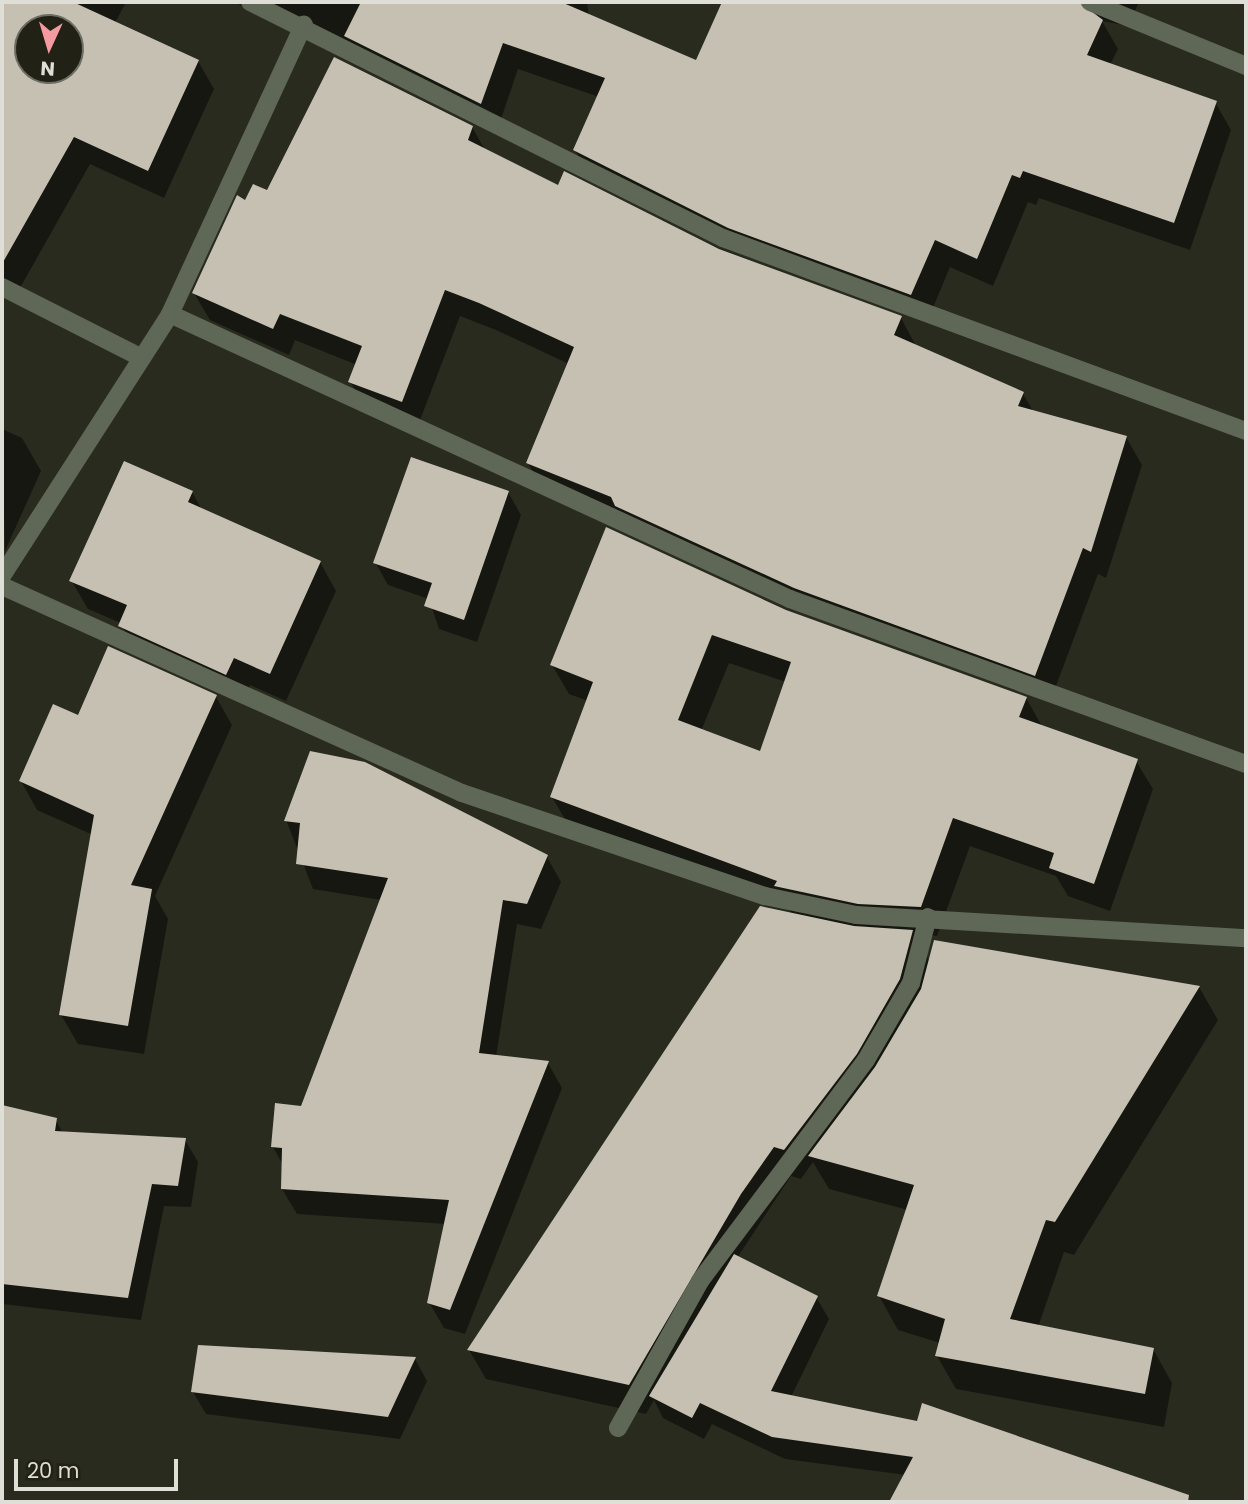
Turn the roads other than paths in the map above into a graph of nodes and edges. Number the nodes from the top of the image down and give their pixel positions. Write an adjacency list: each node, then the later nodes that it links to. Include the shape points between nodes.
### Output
1 (250, 2): 3 (street)
2 (1090, 2): 4 (street)
3 (303, 24): 6 (street); 8 (street, via 723,238)
4 (1246, 66)
5 (2, 286): 7 (street)
6 (170, 314): 7 (street); 11 (street, via 790,599)
7 (140, 357): 9 (street)
8 (1246, 431)
9 (2, 576)
10 (2, 586): 12 (street, via 462,793 765,896 856,915)
11 (1246, 764)
12 (928, 917): 13 (street); 14 (street, via 911,983 866,1060 699,1281)
13 (1246, 938)
14 (618, 1428)

